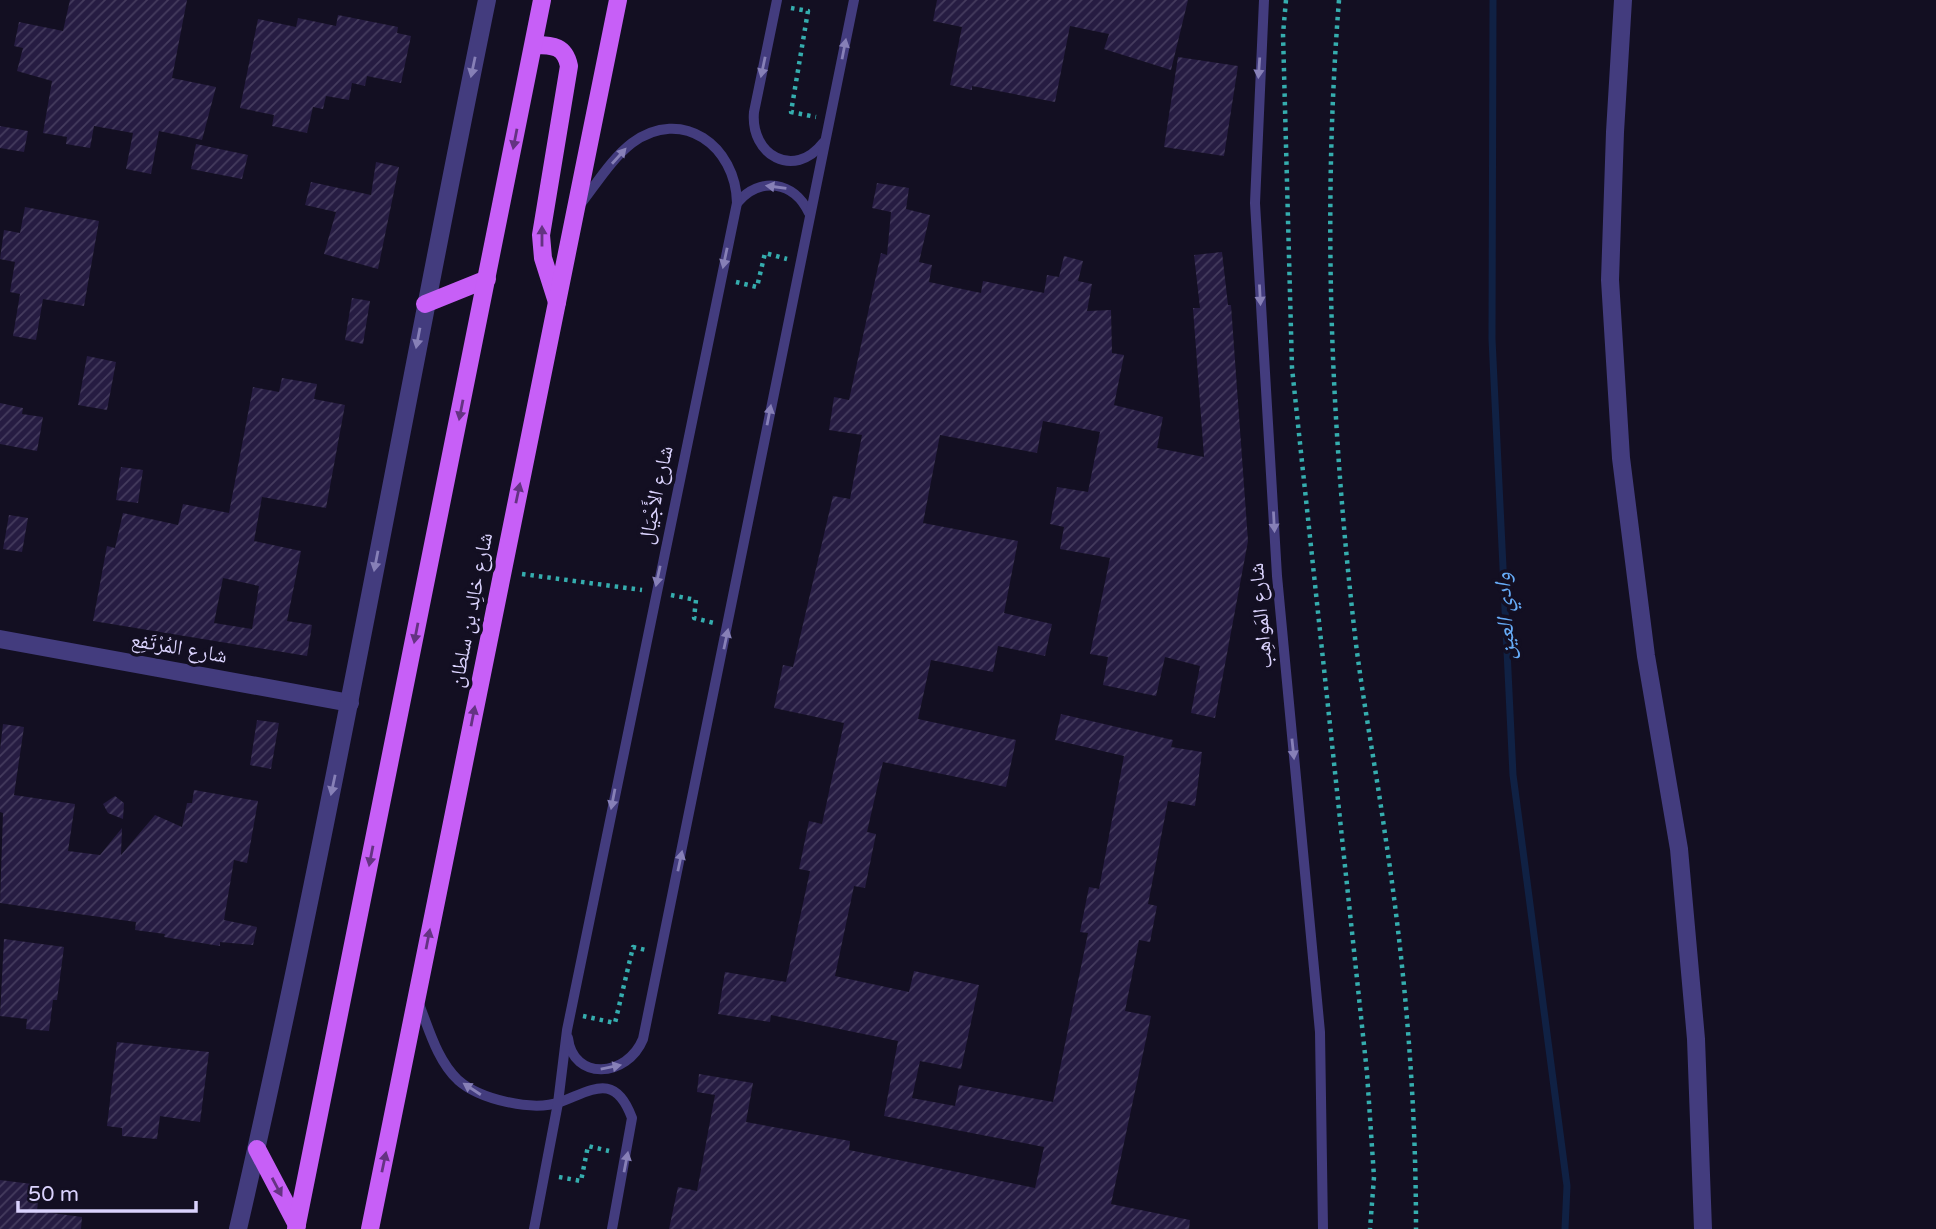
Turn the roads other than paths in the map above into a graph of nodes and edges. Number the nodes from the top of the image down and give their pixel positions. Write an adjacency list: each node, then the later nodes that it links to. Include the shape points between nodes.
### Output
1 (487, 0): 15 (street, one-way to 15)
2 (542, 0): 8 (main road)
3 (618, 0): 11 (main road, شارع خالِد بن سلطان)
4 (854, 0): 9 (lane, one-way to 4)
5 (1264, 0): 27 (lane, شارع المَواهِب, one-way to 27, via 1255,203 1277,576 1320,1032)
6 (1623, 0): 28 (street, via 1610,280 1622,458 1646,656 1679,849 1696,1039)
7 (777, 3): 9 (lane, one-way to 9, via 754,111 756,140 765,151 791,161 817,151)
8 (535, 45): 13 (main road, one-way to 13); 14 (main road, one-way to 8, via 548,281 541,235 569,66 556,46)
9 (826, 140): 12 (lane)
10 (737, 203): 11 (lane, شارع الأَجْيَال, one-way to 10, via 631,144 665,130 701,136 716,147 735,177); 12 (lane, one-way to 10, via 804,202 783,186 758,187); 19 (lane, شارع الأَجْيَال, one-way to 19)
11 (577, 209): 14 (main road, شارع خالِد بن سلطان)
12 (809, 214): 19 (lane, one-way to 12, via 575,1057 587,1066 607,1069 627,1063 643,1040)
13 (487, 279): 15 (main road); 22 (main road, one-way to 22)
14 (557, 302): 18 (main road, شارع خالِد بن سلطان, one-way to 14)
15 (425, 304): 17 (street, one-way to 17)
16 (0, 639): 17 (street, شارع المُرْتَفِع)
17 (350, 703): 21 (street, one-way to 21)
18 (416, 998): 20 (lane, one-way to 18, via 506,1102 471,1090 445,1064); 24 (main road, شارع خالِد بن سلطان, one-way to 18)
19 (567, 1030): 20 (lane, شارع الأَجْيَال)
20 (558, 1103): 25 (lane, شارع الأَجْيَال); 26 (lane, one-way to 20, via 632,1118 626,1102 614,1092 588,1088)
21 (257, 1149): 22 (main road, one-way to 22); 23 (street)
22 (296, 1227)
23 (238, 1229)
24 (370, 1229)
25 (534, 1229)
26 (612, 1229)
27 (1323, 1229)
28 (1703, 1229)

